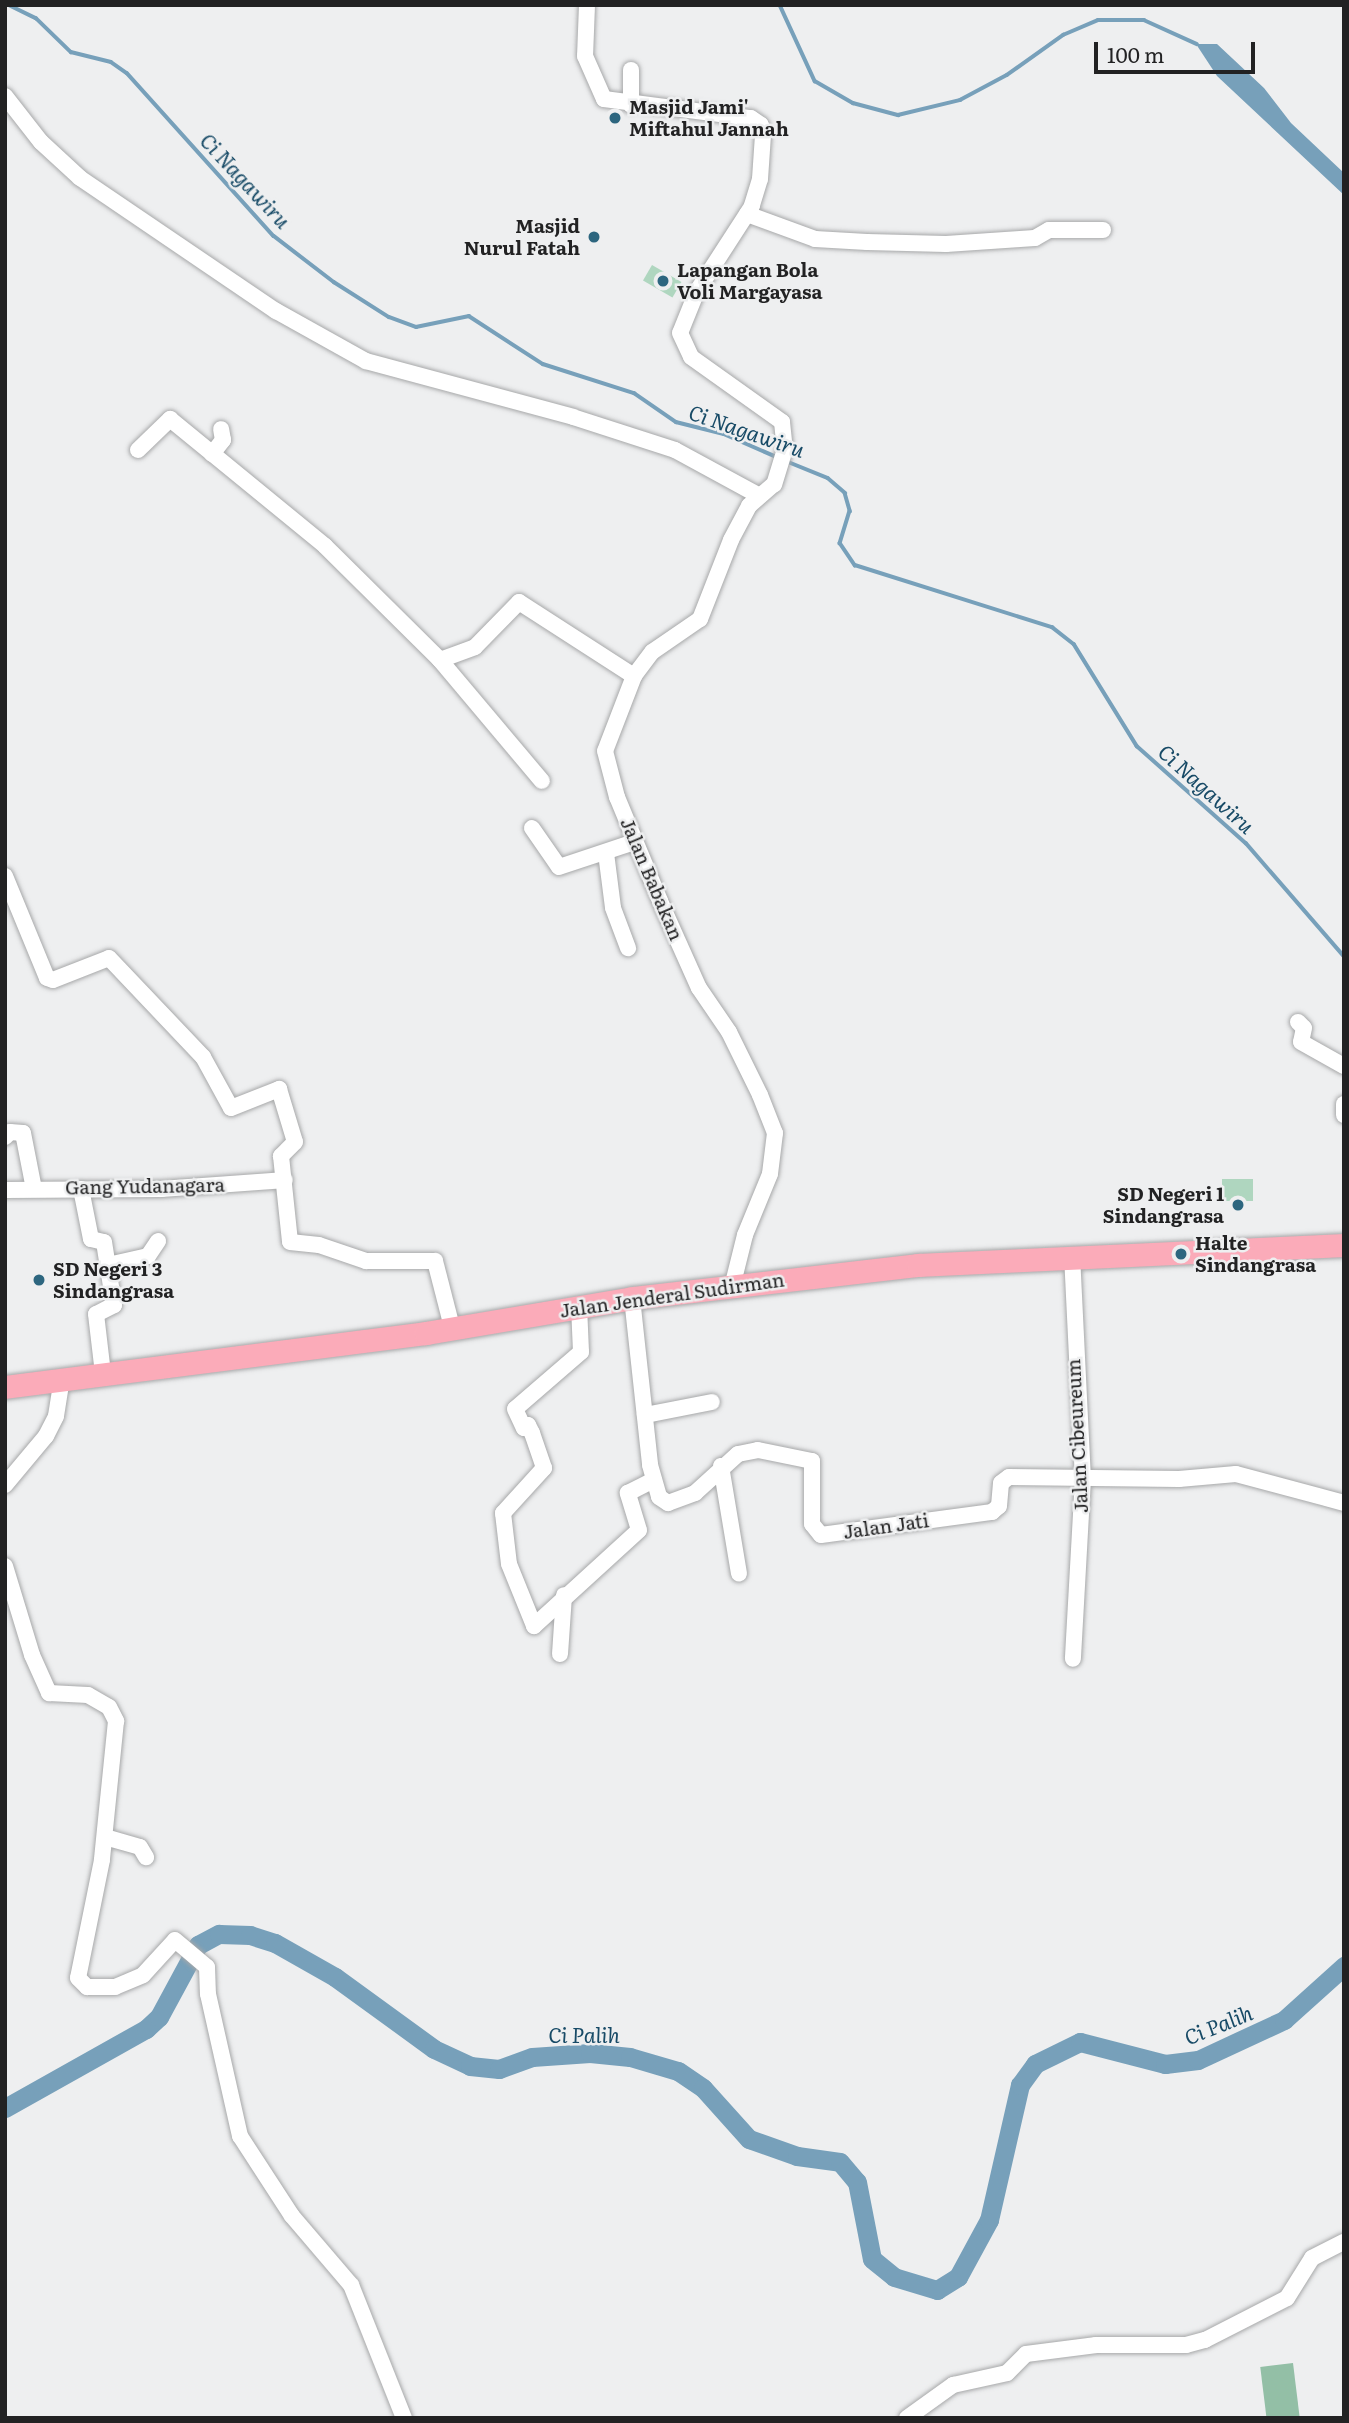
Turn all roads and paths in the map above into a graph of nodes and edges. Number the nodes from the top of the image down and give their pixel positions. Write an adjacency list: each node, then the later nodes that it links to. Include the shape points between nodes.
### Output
1 (587, 5): 4 (street, via 585,56 597,90 607,101)
2 (631, 70): 4 (street)
3 (5, 96): 10 (street, via 48,150 79,178 276,311 366,361 573,417 684,454)
4 (631, 105): 5 (street, via 759,122 764,135 760,179)
5 (747, 214): 6 (street, via 814,239 867,242 946,244 1035,238 1051,230); 10 (street, Jalan Babakan, via 697,291 683,320 680,340 691,357 782,422 785,449 771,488)
6 (1103, 230)
7 (221, 429): 9 (street, via 223,440)
8 (138, 450): 9 (street, via 170,419)
9 (212, 454): 11 (street, via 325,547)
10 (758, 495): 12 (street, Jalan Babakan, via 731,540 700,619 652,652)
11 (440, 660): 12 (street, via 475,647 519,602); 13 (street)
12 (634, 676): 15 (street, Jalan Babakan, via 605,751)
13 (542, 781)
14 (532, 828): 16 (street, via 559,867)
15 (634, 842): 16 (street); 32 (street, Jalan Babakan, via 699,988 729,1032 775,1133 768,1184 746,1235)
16 (606, 852): 18 (street, via 613,908)
17 (5, 876): 24 (street, via 50,979 109,958 145,1001 203,1057 231,1108 279,1089 295,1145 281,1156)
18 (628, 948)
19 (1298, 1022): 20 (street, via 1304,1028 1301,1042)
20 (1344, 1066)
21 (1344, 1104): 22 (street)
22 (1344, 1115)
23 (5, 1137): 25 (street, via 10,1132 23,1133)
24 (285, 1180): 26 (street, Gang Yudanagara); 35 (street, via 290,1242 319,1245 366,1261 435,1261)
25 (34, 1189): 26 (street, Gang Yudanagara); 27 (street, Gang Yudanagara)
26 (81, 1189): 31 (street, via 91,1239 104,1242)
27 (5, 1190)
28 (158, 1241): 31 (street, via 148,1256)
29 (1344, 1245): 30 (highway, Jalan Jenderal Sudirman)
30 (1072, 1255): 32 (highway, Jalan Jenderal Sudirman, via 918,1265); 42 (street, Jalan Cibeureum)
31 (108, 1265): 36 (street, via 114,1305 96,1314)
32 (732, 1287): 33 (highway, Jalan Jenderal Sudirman)
33 (632, 1298): 34 (highway, Jalan Jenderal Sudirman); 40 (street)
34 (579, 1307): 35 (highway, Jalan Jenderal Sudirman); 48 (street, via 581,1352 515,1409 524,1428 528,1425 532,1433 544,1468 503,1513 509,1564 534,1626)
35 (452, 1326): 36 (highway, Jalan Jenderal Sudirman)
36 (103, 1374): 37 (highway, Jalan Jenderal Sudirman)
37 (62, 1380): 38 (highway, Jalan Jenderal Sudirman); 44 (street, via 56,1416 46,1436)
38 (5, 1387)
39 (712, 1402): 40 (street)
40 (645, 1415): 43 (street)
41 (721, 1466): 42 (street, Jalan Jati, via 738,1454 758,1450 810,1458 814,1464 812,1524 821,1535 992,1512 999,1506 1001,1483 1009,1477); 43 (street, Jalan Jati, via 699,1490 676,1501 662,1500); 47 (street)
42 (1083, 1478): 45 (street, via 1179,1479 1236,1474); 50 (street, Jalan Cibeureum)
43 (654, 1480): 48 (street, via 628,1493 639,1530)
44 (5, 1485)
45 (1344, 1503)
46 (5, 1566): 51 (street, via 32,1655 50,1693 88,1695 114,1714)
47 (739, 1573)
48 (564, 1595): 49 (street)
49 (560, 1654)
50 (1073, 1659)
51 (105, 1837): 52 (street, via 140,1847); 54 (street, via 78,1978 81,1984 115,1987 143,1975 172,1941 207,1967 208,1994 240,2136 292,2216 351,2285)
52 (146, 1857)
53 (1344, 2242): 55 (street, via 1312,2258 1287,2298 1205,2340 1186,2345 1096,2345 1027,2354 1007,2373 953,2385)
54 (404, 2418)
55 (907, 2418)

